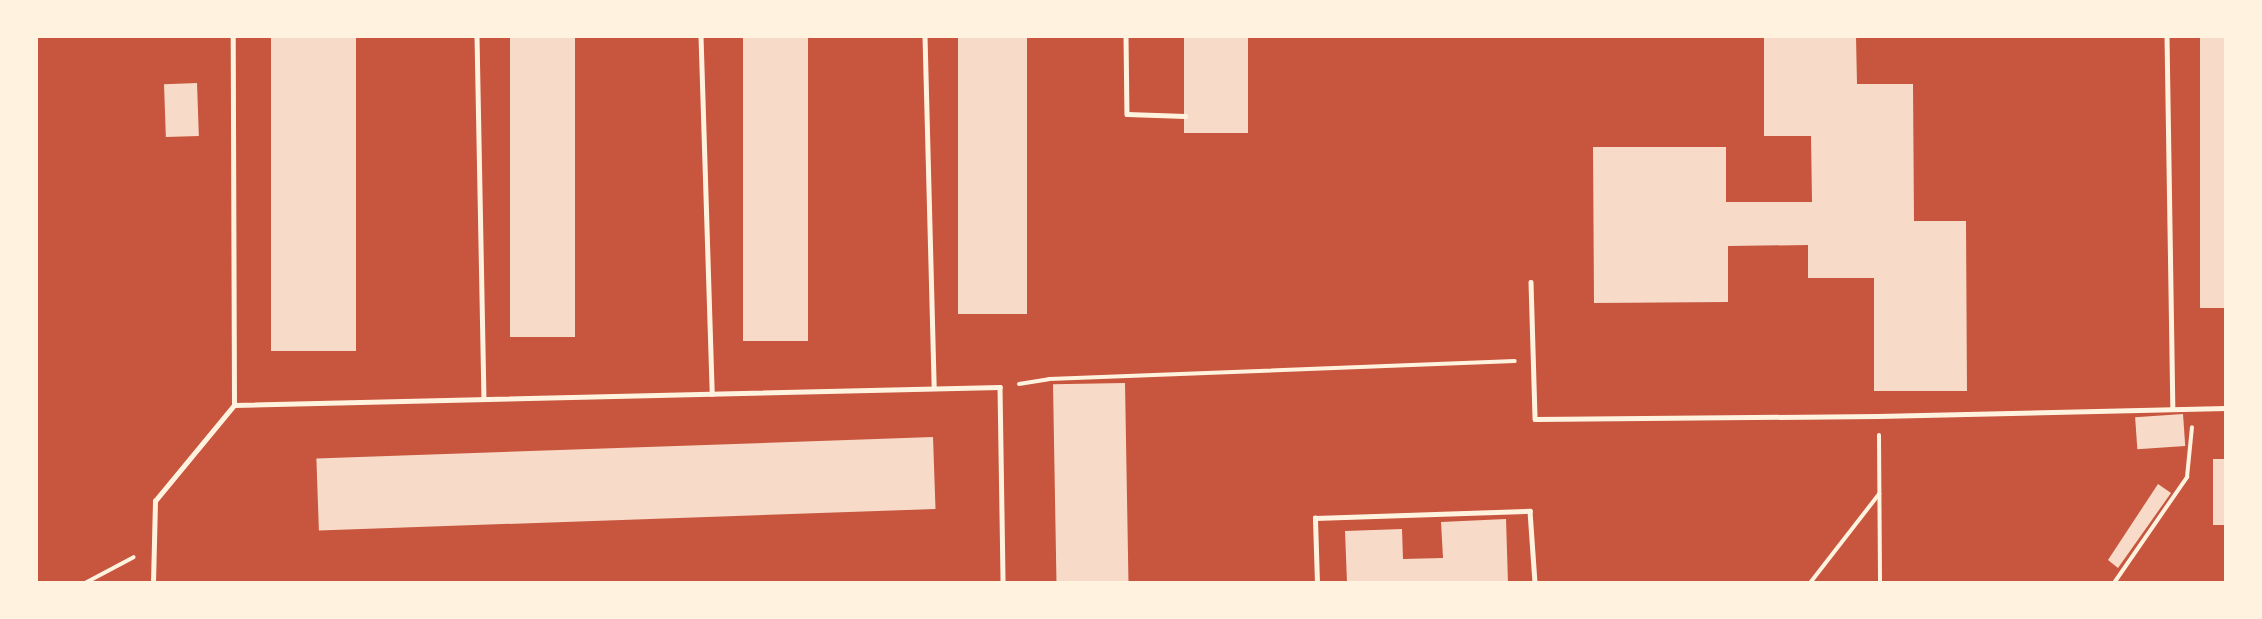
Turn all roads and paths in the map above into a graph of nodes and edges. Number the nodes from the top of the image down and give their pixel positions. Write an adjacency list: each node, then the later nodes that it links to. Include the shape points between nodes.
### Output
1 (233, 36): 14 (lane)
2 (477, 36): 13 (lane)
3 (701, 36): 12 (lane)
4 (925, 36): 11 (lane)
5 (1126, 36): 7 (lane, via 1127,114)
6 (2167, 36): 15 (lane)
7 (1185, 116)
8 (1531, 282): 9 (lane)
9 (1532, 360): 10 (path, via 1049,379); 18 (lane, via 1534,419)
10 (1000, 387): 11 (lane); 23 (lane)
11 (934, 388): 12 (lane)
12 (712, 394): 13 (lane)
13 (484, 399): 14 (lane)
14 (234, 405): 20 (lane, via 155,501)
15 (2173, 408): 16 (lane); 18 (lane)
16 (2194, 408): 17 (lane); 28 (path, via 2187,477)
17 (2226, 408)
18 (1878, 416): 19 (path)
19 (1880, 493): 26 (path); 27 (path)
20 (154, 546): 21 (path); 22 (lane)
21 (85, 583)
22 (153, 583)
23 (1003, 583)
24 (1317, 583): 25 (lane, via 1315,518 1530,511)
25 (1535, 583)
26 (1810, 583)
27 (1880, 583)
28 (2114, 583)

